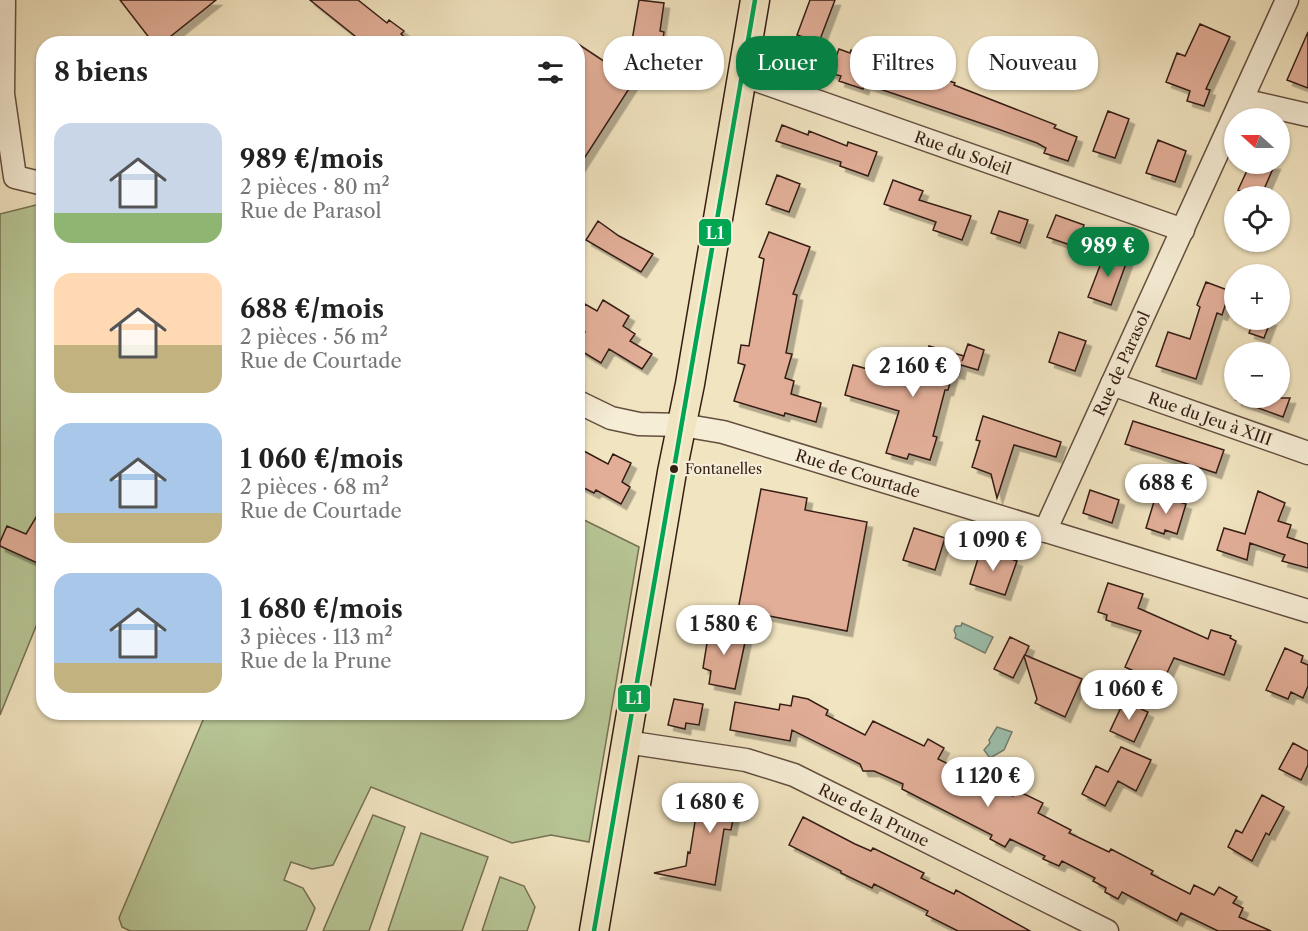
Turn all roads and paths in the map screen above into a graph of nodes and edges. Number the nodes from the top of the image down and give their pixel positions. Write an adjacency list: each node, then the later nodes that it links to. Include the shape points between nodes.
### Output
1 (4, 0): 9 (street)
2 (755, 0): 4 (main road)
3 (1287, 0): 7 (street, Rue de Parasol)
4 (749, 36)
5 (739, 90): 14 (main road)
6 (785, 90): 11 (street, Rue du Soleil)
7 (1242, 100): 8 (street); 11 (street, Rue de Parasol)
8 (1308, 115)
9 (7, 183): 10 (street)
10 (36, 184)
11 (1183, 230): 12 (street, Rue de Parasol)
12 (1112, 384): 15 (street, Rue du Jeu à XIII); 16 (street, Rue de Parasol)
13 (585, 405): 14 (street, Rue de Courtade, via 611,418 639,424)
14 (682, 425): 16 (street, Rue de Courtade, via 723,432); 18 (main road)
15 (1308, 453)
16 (1045, 531): 17 (street, Rue de Courtade)
17 (1308, 611)
18 (626, 742): 19 (main road); 20 (street, Rue de la Prune, via 746,760 794,775)
19 (594, 931)
20 (1107, 931)

